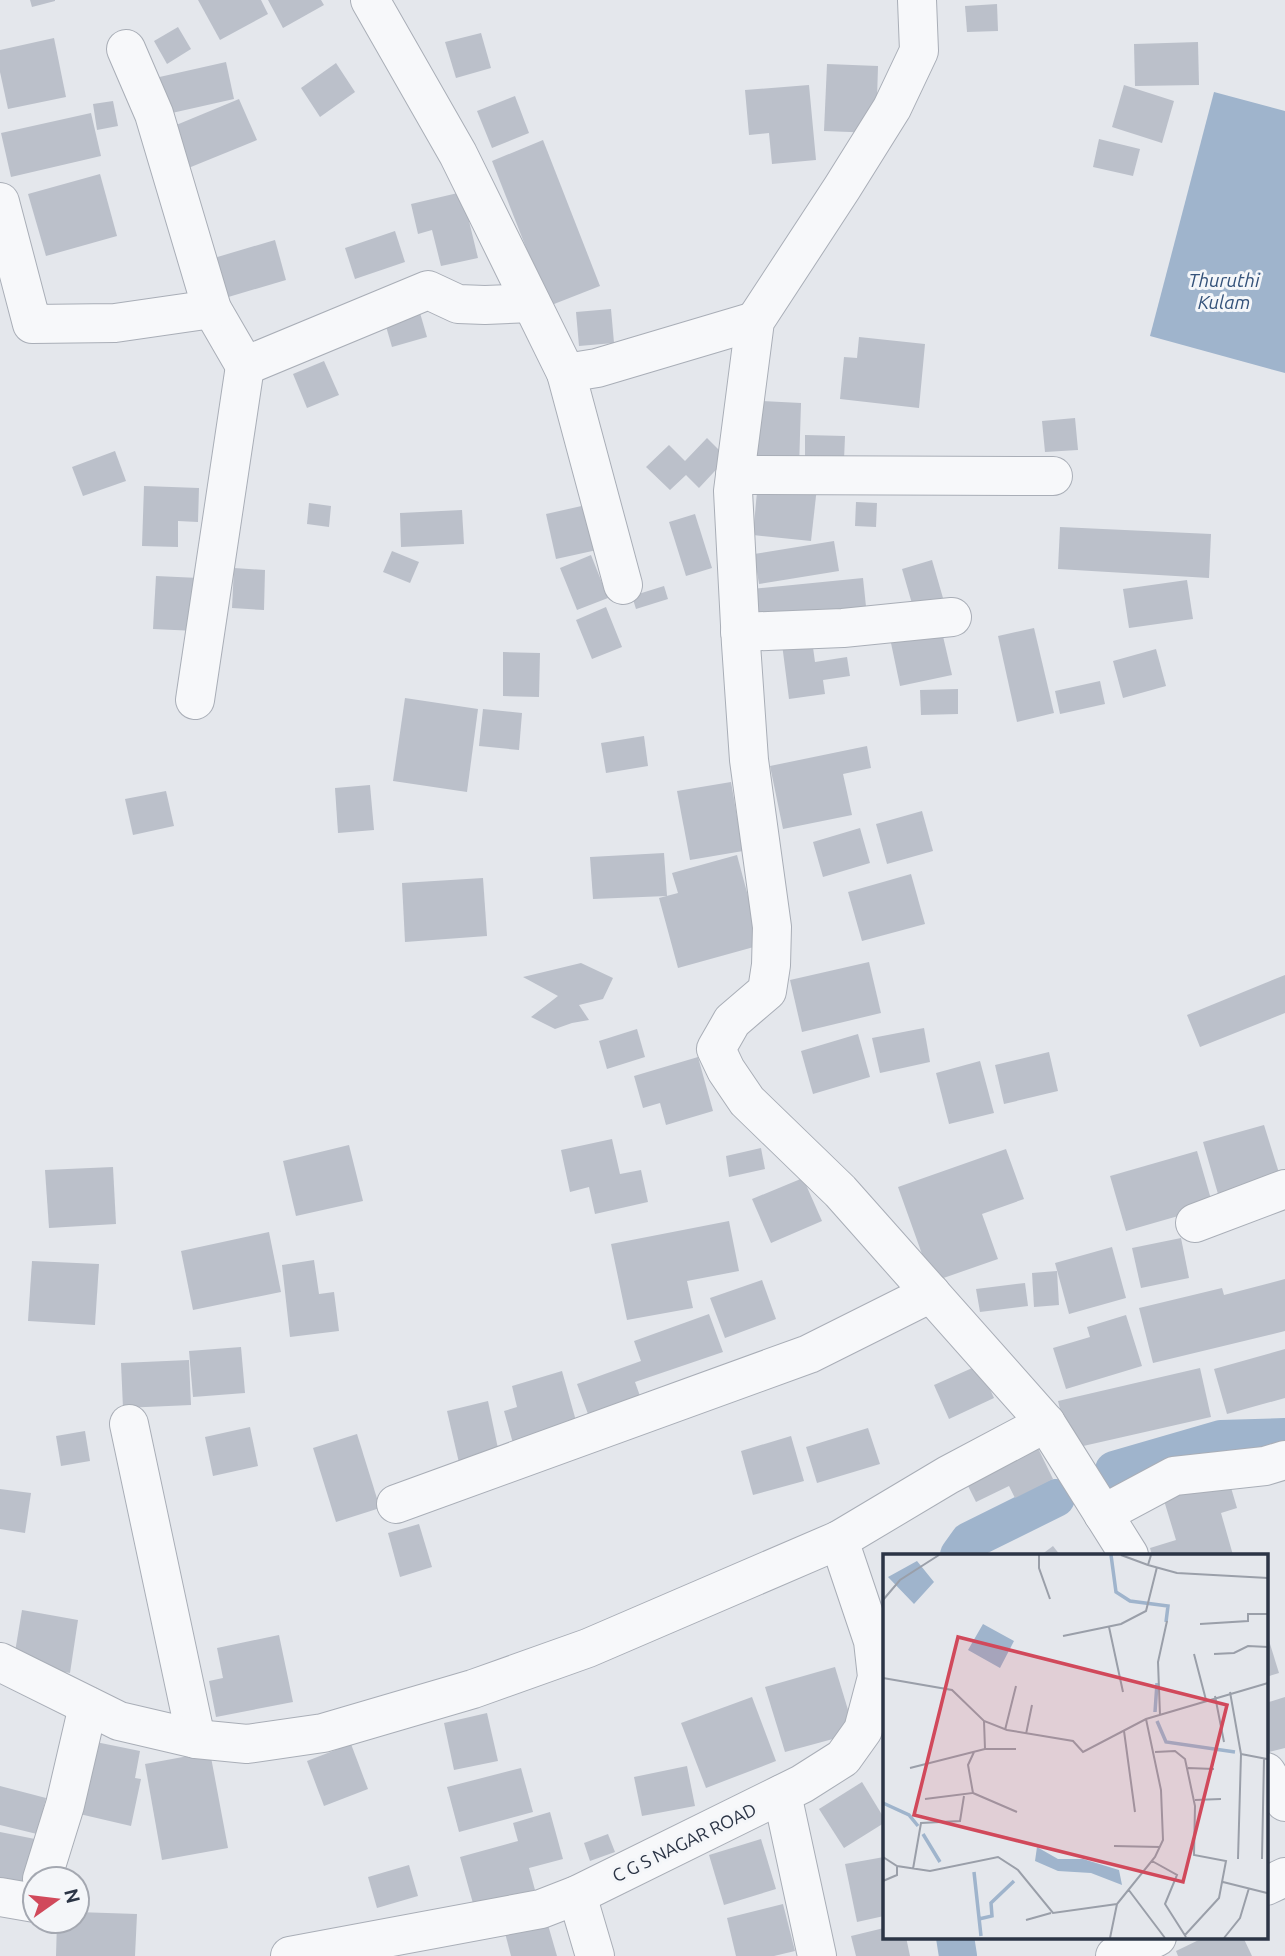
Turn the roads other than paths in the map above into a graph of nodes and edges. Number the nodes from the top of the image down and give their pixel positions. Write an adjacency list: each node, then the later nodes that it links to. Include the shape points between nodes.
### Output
1 (370, 0): 5 (street, via 458,154)
2 (917, 0): 7 (street, via 919,51 892,108)
3 (126, 49): 6 (street, via 154,114)
4 (0, 202): 6 (street, via 32,324 115,323)
5 (531, 303): 8 (street, via 457,304 428,290); 9 (street)
6 (212, 309): 8 (street)
7 (755, 321): 9 (street); 10 (street)
8 (245, 366): 15 (street)
9 (566, 373): 12 (street)
10 (735, 475): 11 (street); 14 (street)
11 (1053, 475)
12 (623, 585)
13 (952, 617): 14 (street)
14 (740, 632): 18 (street, via 749,761 772,927 771,965 767,991 732,1021 716,1049 747,1101 840,1191)
15 (195, 701)
16 (1285, 1189): 17 (street)
17 (1195, 1223)
18 (931, 1293): 19 (street); 22 (street, via 809,1354)
19 (1046, 1423): 23 (street); 24 (street)
20 (129, 1424): 28 (street)
21 (1285, 1460): 23 (street, via 1174,1476)
22 (396, 1504)
23 (1103, 1514): 25 (street)
24 (839, 1540): 28 (street, via 588,1648 473,1689 323,1733 247,1744); 29 (street, C G S NAGAR ROAD, via 873,1641 877,1677 863,1730 843,1758)
25 (1128, 1554)
26 (0, 1662): 27 (street)
27 (88, 1706): 28 (street, via 119,1721); 30 (street)
28 (196, 1739)
29 (782, 1794): 33 (street, C G S NAGAR ROAD); 39 (street)
30 (46, 1865)
31 (1285, 1877): 32 (street)
32 (1268, 1885)
33 (577, 1895): 37 (street, C G S NAGAR ROAD, via 541,1909); 38 (street)
34 (0, 1897): 35 (street)
35 (21, 1901)
36 (1155, 1938): 40 (street)
37 (290, 1956)
38 (595, 1956)
39 (817, 1956)
40 (1115, 1956)

